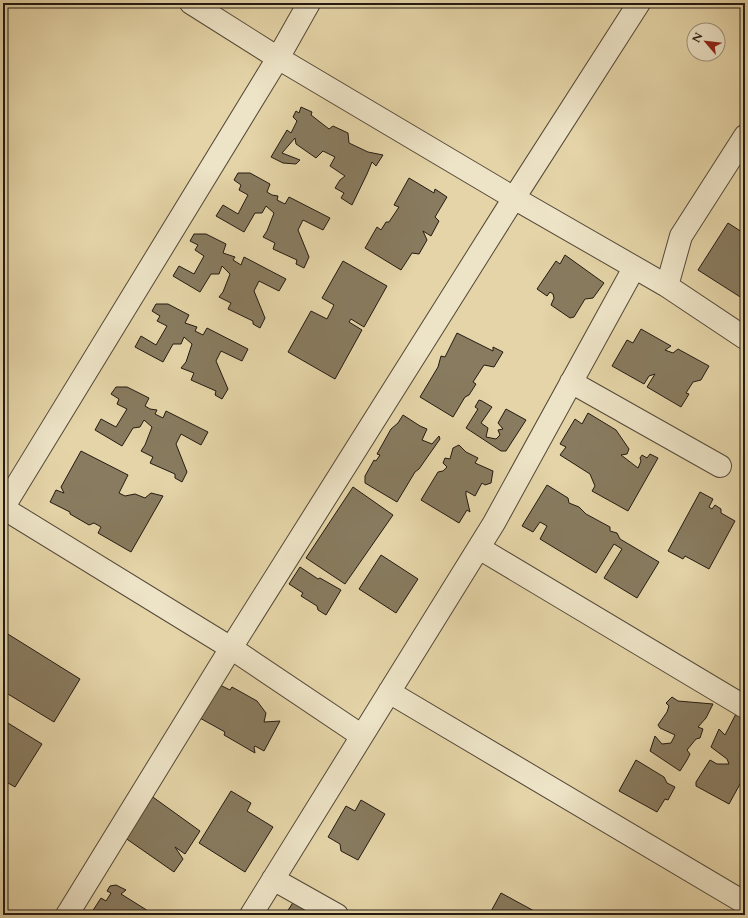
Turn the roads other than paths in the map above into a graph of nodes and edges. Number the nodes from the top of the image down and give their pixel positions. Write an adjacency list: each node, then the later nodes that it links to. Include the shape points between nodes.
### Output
1 (191, 3): 4 (street)
2 (309, 3): 4 (street)
3 (639, 3): 6 (street)
4 (278, 58): 6 (street); 12 (street)
5 (745, 136): 8 (street, via 681,236)
6 (514, 198): 7 (street); 14 (street)
7 (634, 268): 8 (street); 10 (street)
8 (667, 286): 9 (street)
9 (745, 338)
10 (571, 382): 11 (street); 13 (street)
11 (720, 466)
12 (3, 508): 14 (street)
13 (479, 548): 15 (street); 16 (street)
14 (231, 648): 17 (street); 20 (street)
15 (389, 692): 17 (street); 19 (street)
16 (745, 707)
17 (362, 736): 18 (street)
18 (273, 879): 21 (street); 22 (street)
19 (741, 907)
20 (67, 915)
21 (251, 915)
22 (337, 915)

